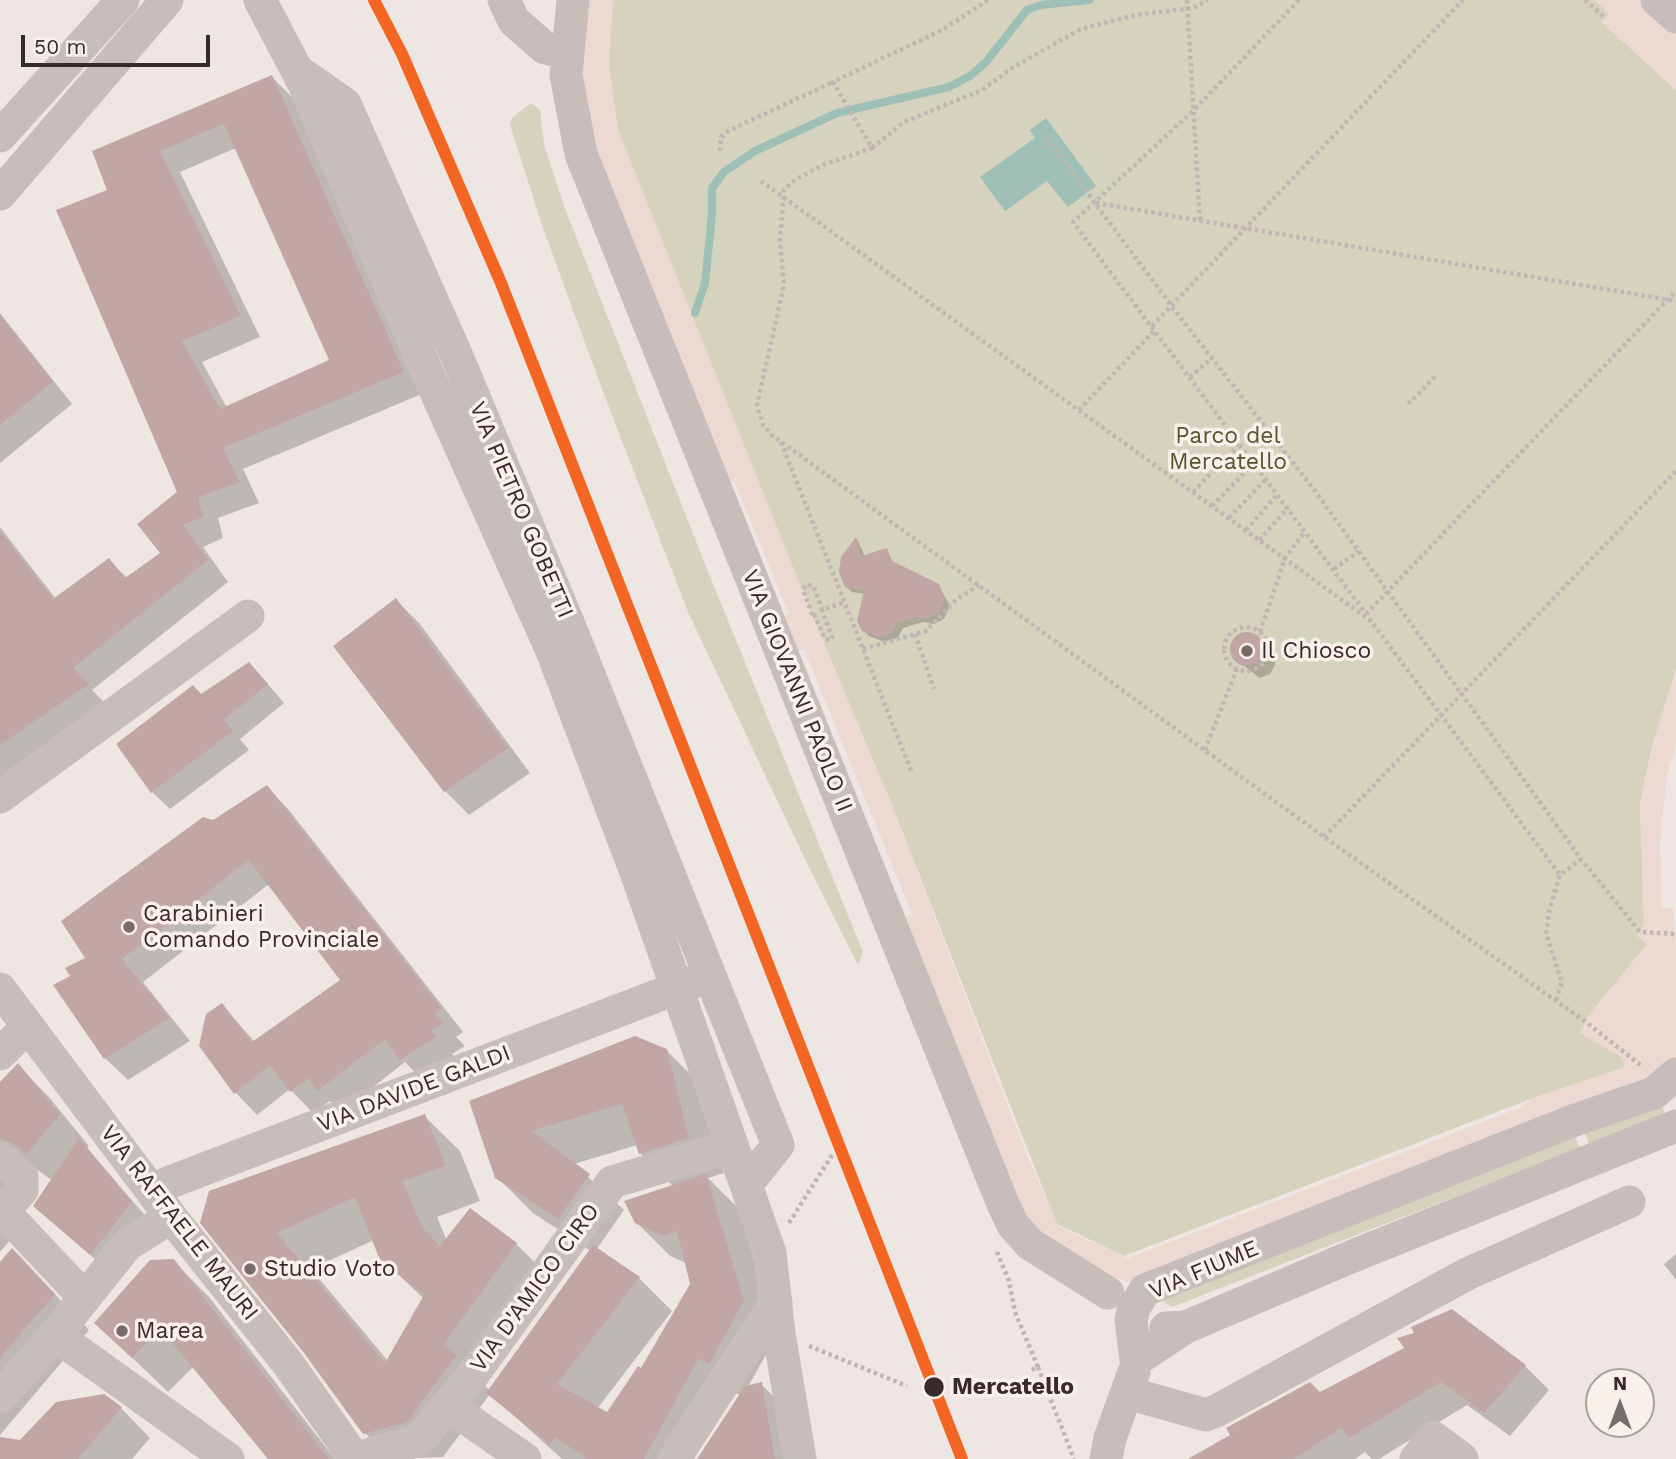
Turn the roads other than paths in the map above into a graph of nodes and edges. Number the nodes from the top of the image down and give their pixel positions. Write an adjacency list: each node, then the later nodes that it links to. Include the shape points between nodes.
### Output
1 (123, 0): 11 (street)
2 (167, 0): 12 (street)
3 (260, 0): 10 (street, VIA PIETRO GOBETTI)
4 (503, 0): 9 (street, via 514,21 545,48)
5 (559, 0): 9 (street, VIA GIOVANNI PAOLO II)
6 (573, 0): 9 (street, VIA GIOVANNI PAOLO II)
7 (1657, 0): 8 (street)
8 (1676, 17)
9 (567, 47): 32 (street, VIA GIOVANNI PAOLO II, via 570,110 581,153 1003,1203 1013,1225 1030,1244 1108,1293 1126,1296)
10 (296, 70): 13 (street, VIA PIETRO GOBETTI, via 345,104); 14 (street, VIA PIETRO GOBETTI)
11 (0, 136)
12 (0, 194)
13 (453, 349): 14 (street); 16 (street, VIA PIETRO GOBETTI)
14 (423, 362): 16 (street, VIA PIETRO GOBETTI, via 518,571)
15 (248, 616): 17 (street)
16 (590, 713): 18 (street, VIA PIETRO GOBETTI); 19 (street, VIA PIETRO GOBETTI)
17 (0, 797)
18 (710, 976): 19 (street, VIA DAVIDE GALDI); 26 (street, VIA PIETRO GOBETTI, via 778,1145)
19 (676, 989): 24 (street, VIA PIETRO GOBETTI); 27 (street, VIA DAVIDE GALDI)
20 (12, 1016): 21 (street); 27 (street, VIA RAFFAELE MAURI)
21 (0, 1054)
22 (1665, 1084): 32 (street, VIA FIUME)
23 (1676, 1126): 34 (street, VIA FIUME)
24 (733, 1146): 26 (street, VIA PIETRO GOBETTI); 39 (street, VIA D'AMICO CIRO, via 612,1182)
25 (0, 1158): 29 (street, via 22,1177 22,1190)
26 (746, 1185): 33 (street, VIA PIETRO GOBETTI, via 770,1253)
27 (152, 1189): 30 (street, VIA RAFFAELE MAURI)
28 (1629, 1202): 37 (street, via 1467,1274 1206,1415)
29 (2, 1213): 31 (street)
30 (171, 1217): 31 (street, via 127,1245); 42 (street, VIA RAFFAELE MAURI, via 289,1365)
31 (85, 1297): 35 (street)
32 (1138, 1305): 34 (street, VIA FIUME, via 1152,1329); 36 (street)
33 (777, 1318): 44 (street); 45 (street, VIA PIETRO GOBETTI)
34 (1186, 1327): 36 (street)
35 (55, 1335): 38 (street); 41 (street)
36 (1136, 1360): 37 (street)
37 (1128, 1393): 46 (street)
38 (0, 1397)
39 (447, 1405): 42 (street, VIA D'AMICO CIRO, via 419,1440); 43 (street)
40 (1425, 1448): 47 (street)
41 (228, 1459)
42 (355, 1459)
43 (525, 1459)
44 (674, 1459)
45 (800, 1459)
46 (1106, 1459)
47 (1462, 1459)

